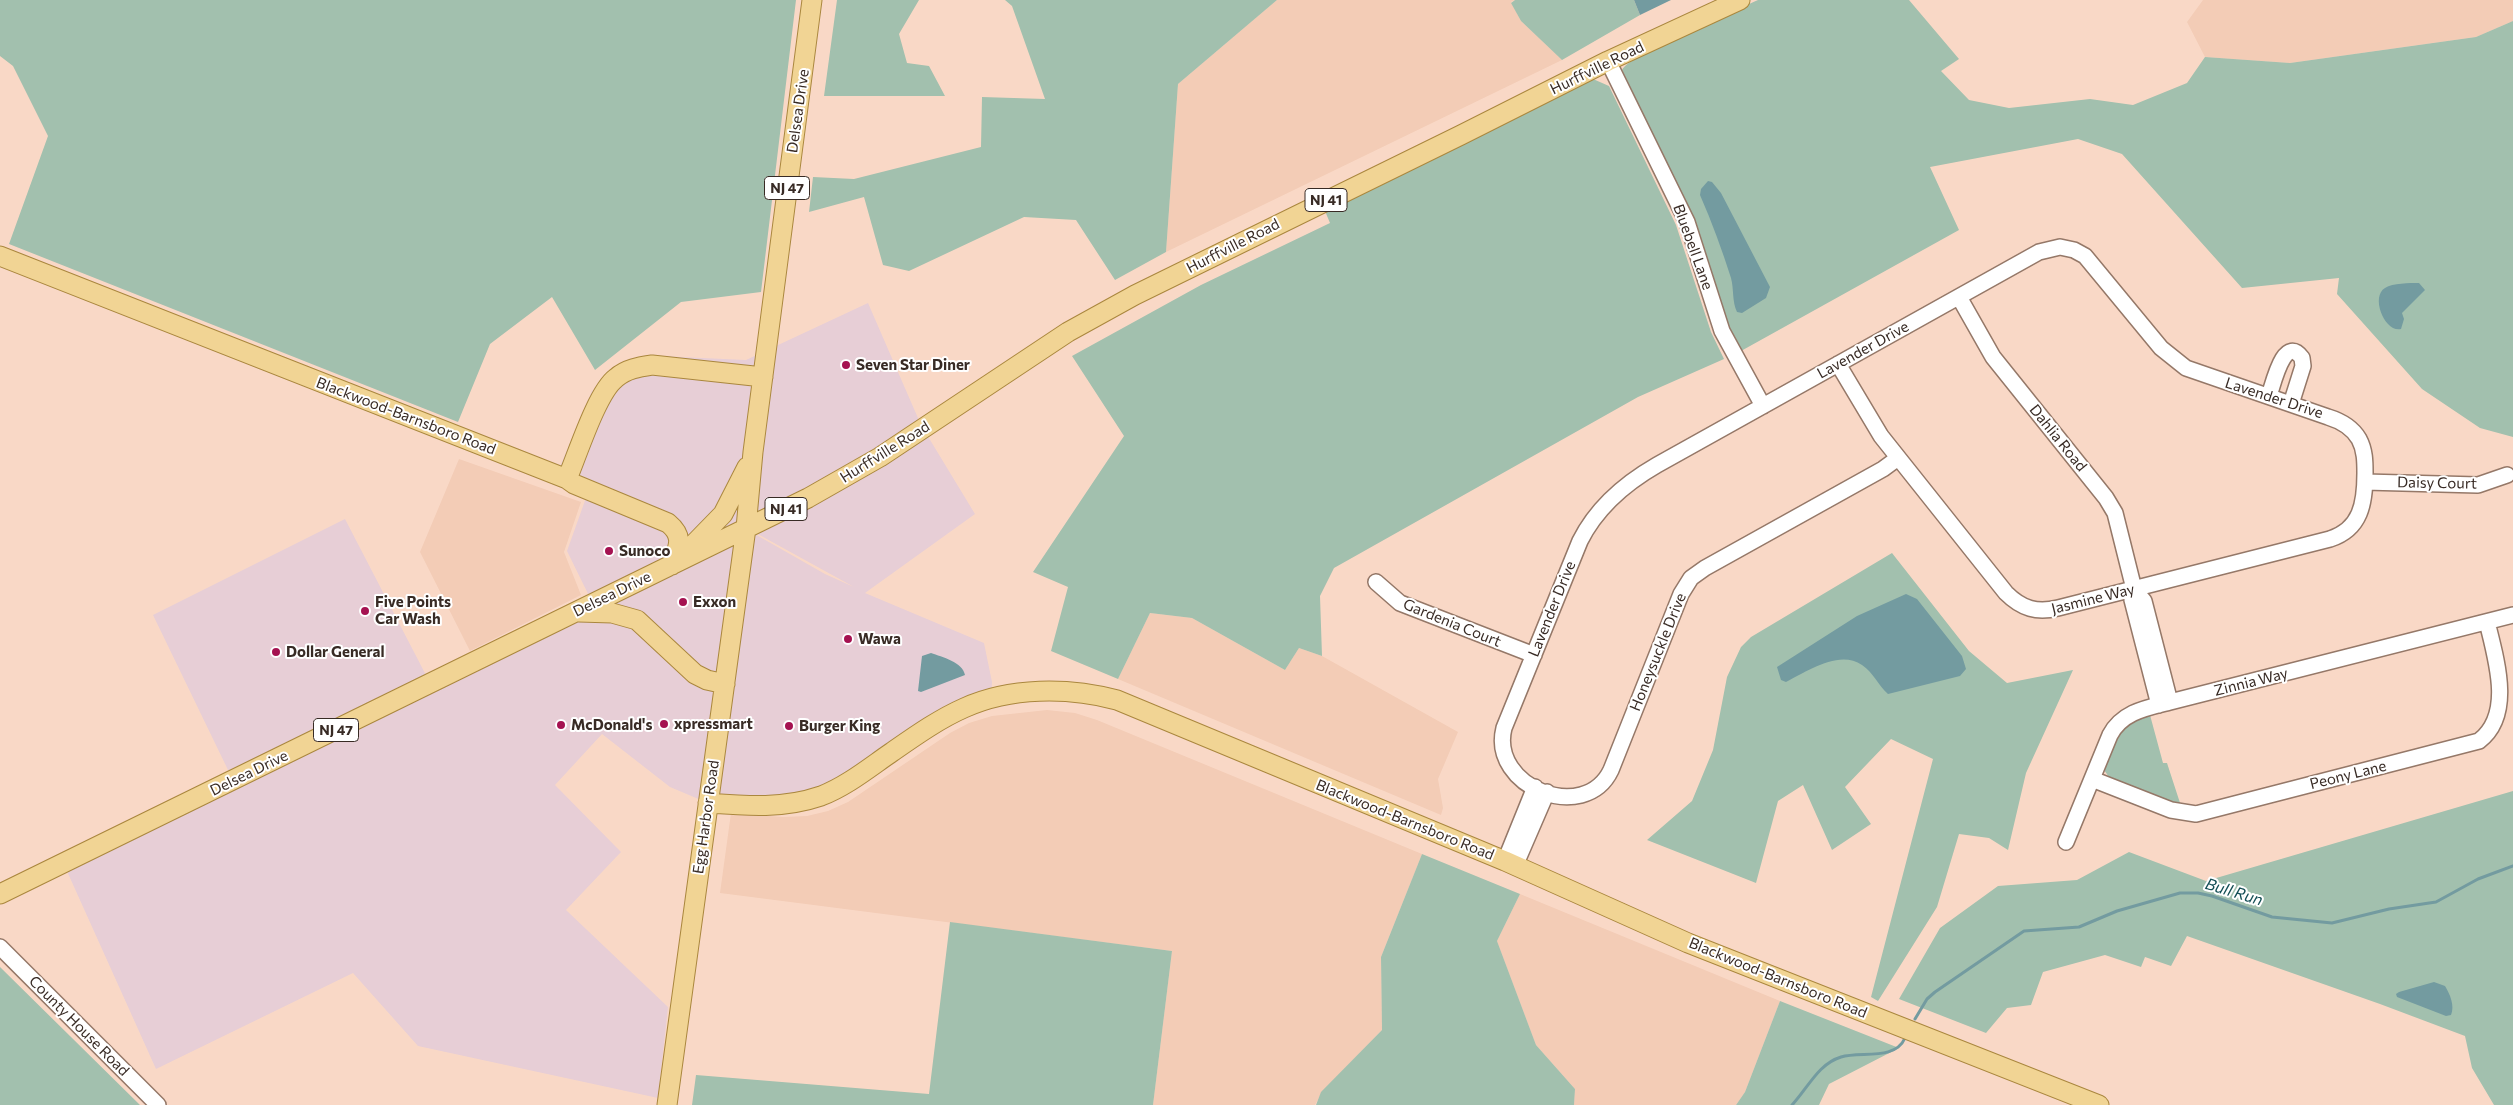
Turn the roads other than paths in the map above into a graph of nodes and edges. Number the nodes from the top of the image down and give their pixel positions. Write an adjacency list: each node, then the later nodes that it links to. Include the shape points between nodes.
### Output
1 (812, 0): 7 (main road, Delsea Drive / NJ 47)
2 (1740, 0): 3 (main road, Hurffville Road / NJ 41)
3 (1608, 61): 10 (street, Bluebell Lane, via 1687,222 1722,331); 16 (main road, Hurffville Road / NJ 41, via 1135,295 1068,332 872,462)
4 (0, 256): 14 (main road, Blackwood-Barnsboro Road)
5 (1959, 297): 6 (street, Lavender Drive); 8 (street, Lavender Drive, via 2043,250 2074,250 2090,260 2176,362 2198,373); 19 (street, Dahlia Road, via 1992,357 2112,508)
6 (1838, 364): 10 (street, Lavender Drive); 12 (street, Jasmine Way, via 1874,426)
7 (763, 377): 11 (main road, Delsea Drive / NJ 47); 14 (main road, via 652,365 634,368 615,378 602,396)
8 (2269, 396): 9 (street, Lavender Drive); 9 (street, via 2283,357 2292,351 2297,352 2303,366)
9 (2291, 404): 15 (street, Lavender Drive, via 2337,420 2353,432 2360,440 2365,455)
10 (1763, 406): 23 (street, Lavender Drive, via 1647,470 1628,482 1606,503 1580,541)
11 (754, 452): 16 (main road, Delsea Drive / NJ 47); 17 (main road, NJ 47, via 723,514)
12 (1898, 458): 19 (street, Jasmine Way, via 2001,588 2018,604 2036,611 2050,610); 27 (street, Honeysuckle Drive, via 1694,576 1680,594 1606,779 1595,789 1577,797)
13 (2507, 474): 15 (street, Daisy Court, via 2478,485)
14 (567, 479): 17 (main road, Blackwood-Barnsboro Road, via 668,523 678,531)
15 (2365, 482): 19 (street, Jasmine Way, via 2361,511 2340,536)
16 (746, 528): 17 (main road, Delsea Drive / NJ 47); 24 (main road, Egg Harbor Road)
17 (672, 565): 20 (main road, Delsea Drive / NJ 47)
18 (1376, 582): 23 (street, Gardenia Court, via 1400,603)
19 (2134, 589): 25 (street, Dahlia Road, via 2132,600)
20 (575, 612): 24 (main road, via 612,613 636,620 694,674); 31 (main road, Delsea Drive / NJ 47)
21 (2513, 615): 22 (street, Zinnia Way)
22 (2486, 622): 25 (street, Zinnia Way); 26 (street, Peony Lane, via 2506,701 2497,727 2479,741 2191,814 2171,810)
23 (1534, 655): 27 (street, Lavender Drive, via 1504,728 1502,747 1514,773)
24 (725, 684): 28 (main road, Egg Harbor Road)
25 (2164, 704): 26 (street, Zinnia Way, via 2131,714 2115,727)
26 (2092, 779): 29 (street, Zinnia Way)
27 (1541, 790): 30 (street)
28 (708, 803): 30 (main road, Blackwood-Barnsboro Road, via 763,807 823,795 964,708 1030,692 1069,691 1117,700); 34 (main road, Egg Harbor Road)
29 (2066, 842)
30 (1510, 863): 35 (main road, Blackwood-Barnsboro Road, via 1688,943)
31 (0, 894)
32 (0, 948): 33 (street, County House Road)
33 (158, 1105)
34 (667, 1105)
35 (2099, 1105)

